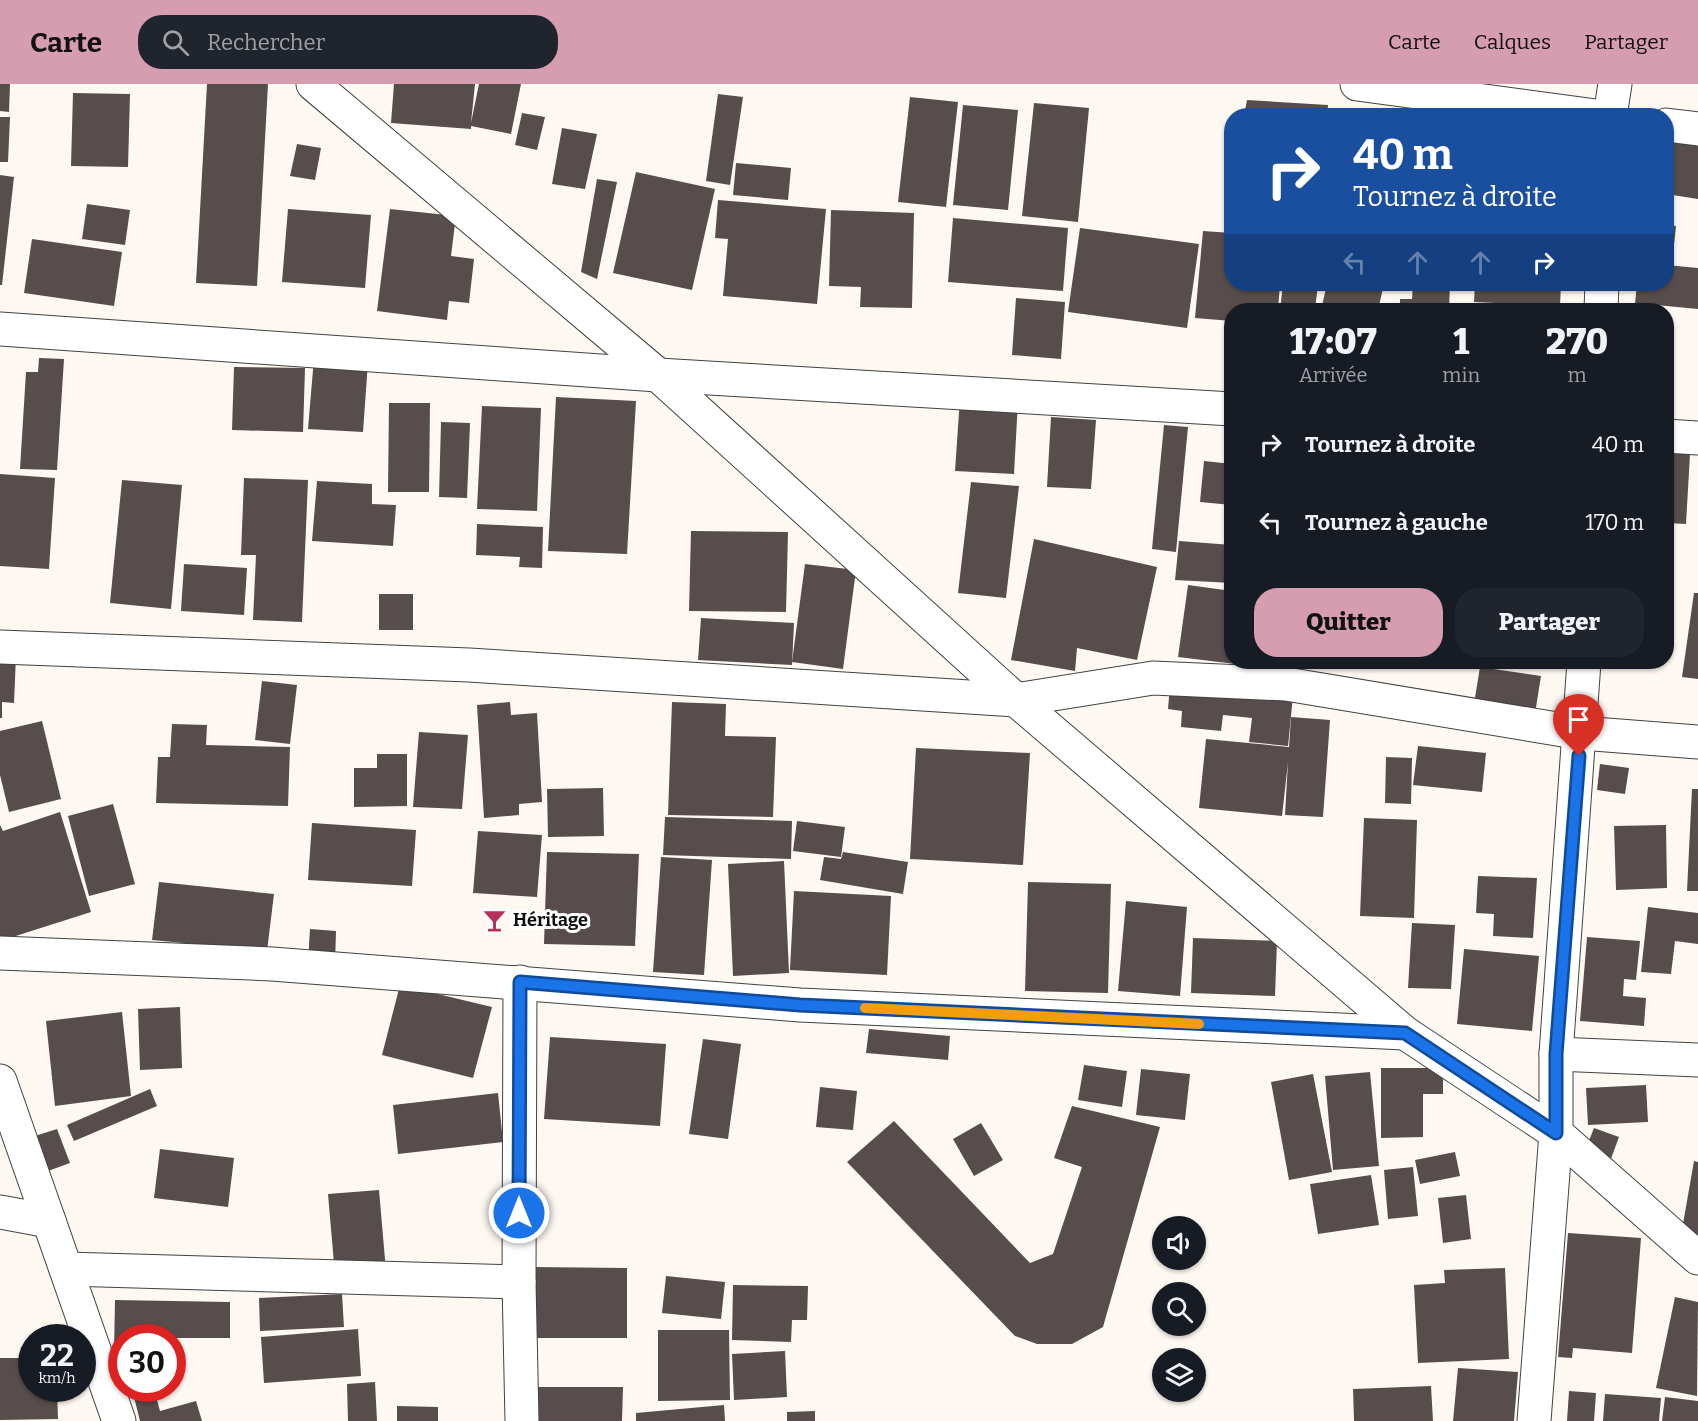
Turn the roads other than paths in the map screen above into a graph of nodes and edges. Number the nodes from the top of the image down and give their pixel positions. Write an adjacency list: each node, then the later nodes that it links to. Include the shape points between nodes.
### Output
1 (313, 84): 9 (street)
2 (1357, 84): 4 (street)
3 (1615, 84): 5 (street)
4 (1536, 108)
5 (1611, 108)
6 (1674, 126): 7 (street)
7 (1698, 129)
8 (0, 329): 9 (street)
9 (658, 375): 10 (street); 15 (street)
10 (1224, 409)
11 (1674, 436): 12 (street)
12 (1698, 438)
13 (0, 646): 15 (street, via 469,665)
14 (1584, 669): 16 (street)
15 (1016, 700): 16 (street, via 1153,678 1286,684); 20 (street)
16 (1581, 733): 17 (street); 21 (street)
17 (1698, 742)
18 (0, 953): 19 (street, via 272,964)
19 (520, 982): 20 (street, via 800,1005); 29 (street)
20 (1405, 1033): 24 (street)
21 (1556, 1054): 22 (street); 24 (street)
22 (1698, 1060)
23 (0, 1081): 26 (street)
24 (1556, 1133): 27 (street); 32 (street)
25 (0, 1212): 26 (street)
26 (49, 1221): 28 (street)
27 (1698, 1258)
28 (66, 1269): 29 (street); 30 (street)
29 (519, 1282): 31 (street)
30 (119, 1421)
31 (522, 1421)
32 (1534, 1421)

